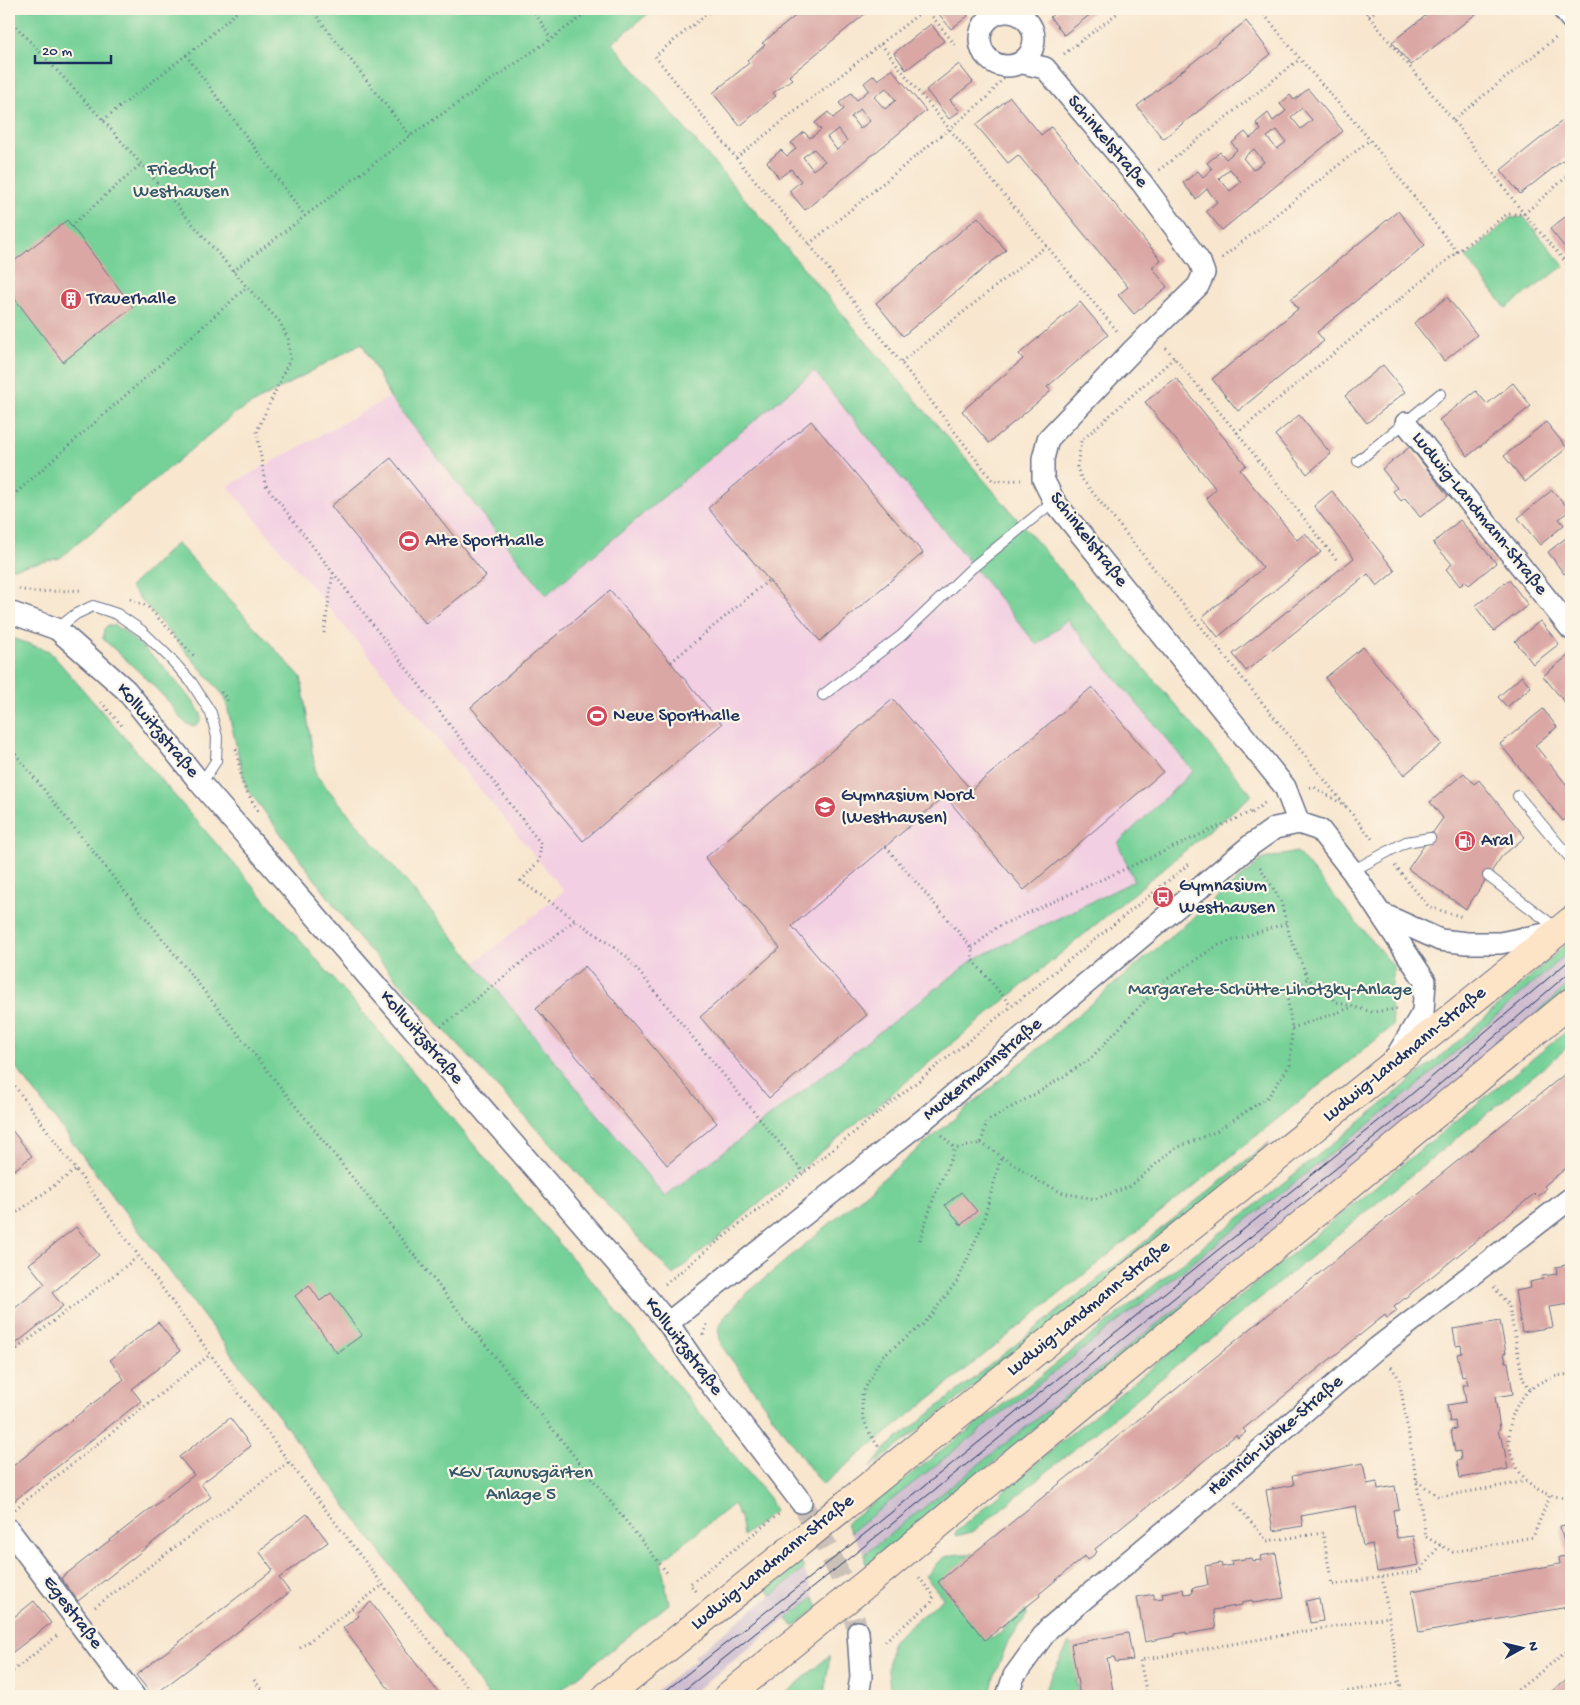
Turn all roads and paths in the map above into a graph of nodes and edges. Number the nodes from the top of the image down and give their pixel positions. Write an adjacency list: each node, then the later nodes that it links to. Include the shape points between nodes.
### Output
1 (240, 9): 19 (path)
2 (311, 9): 26 (path)
3 (533, 9): 16 (path)
4 (592, 9): 16 (path)
5 (713, 9): 28 (path, via 654,56)
6 (925, 9): 17 (path); 18 (path)
7 (1123, 9): 22 (path)
8 (1260, 9): 20 (path)
9 (1363, 9): 13 (path)
10 (1378, 9): 13 (path)
11 (1563, 9): 15 (street)
12 (1006, 10): 21 (street, via 1030,24 1034,38 1032,52); 21 (street, via 990,17 979,36 981,50 990,62)
13 (1369, 16): 24 (path)
14 (9, 19): 23 (path)
15 (1568, 25): 24 (path)
16 (551, 39): 26 (path)
17 (881, 44): 25 (path); 28 (path)
18 (957, 47)
19 (186, 55): 23 (path); 33 (path)
20 (1300, 59): 27 (path); 31 (path)
21 (1013, 65): 22 (street); 25 (path, via 989,96)
22 (1045, 68): 31 (street, Schinkelstraße)
23 (103, 120): 29 (path)
24 (1454, 120): 32 (path)
25 (950, 129): 35 (path); 36 (path)
26 (410, 136): 33 (path)
27 (1370, 140): 37 (path); 40 (path)
28 (736, 158): 35 (path)
29 (141, 164): 34 (path); 39 (path)
30 (1571, 173): 32 (path)
31 (1142, 183): 40 (street, Schinkelstraße, via 1200,262)
32 (1524, 214): 37 (path, via 1507,214); 38 (path)
33 (305, 216): 39 (path)
34 (71, 226)
35 (809, 244): 45 (path)
36 (1046, 246): 43 (path); 45 (path)
37 (1457, 252): 48 (path)
38 (1571, 268)
39 (233, 271): 41 (path)
40 (1204, 273): 42 (street, Schinkelstraße, via 1198,286)
41 (247, 287): 51 (path); 54 (path, via 280,322 288,339 290,359 257,432 265,484)
42 (1153, 332): 43 (street, Schinkelstraße); 44 (path)
43 (1133, 350): 50 (street, Schinkelstraße, via 1048,439)
44 (1174, 358): 48 (path); 73 (path, via 1081,441 1077,467 1081,478)
45 (901, 362): 50 (path, via 993,481)
46 (1440, 394): 47 (lane)
47 (1406, 423): 49 (lane); 61 (street, Ludwig-Landmann-Straße)
48 (1237, 433): 53 (path)
49 (1358, 461)
50 (1043, 479): 52 (street, Schinkelstraße)
51 (9, 499)
52 (1054, 501): 66 (lane, via 973,567 901,636); 71 (street, Schinkelstraße)
53 (1336, 559)
54 (333, 573): 62 (path); 87 (path, via 540,844 539,860 521,881)
55 (768, 580): 64 (path)
56 (17, 588): 57 (path, via 34,592)
57 (83, 590)
58 (126, 597): 63 (path, via 148,607)
59 (9, 612): 60 (street, Kollwitzstraße)
60 (57, 629): 70 (street, Kollwitzstraße, via 126,690); 70 (lane, via 93,606 117,614 142,631 170,658 192,683 211,713 217,737 216,761)
61 (1571, 630)
62 (324, 633)
63 (197, 659)
64 (671, 662)
65 (221, 691): 67 (path)
66 (823, 695)
67 (228, 708)
68 (9, 746): 132 (path)
69 (235, 746): 75 (path, via 242,786)
70 (202, 784): 113 (street, Kollwitzstraße)
71 (1285, 787): 73 (path, via 1314,787); 74 (path); 76 (street, Schinkelstraße)
72 (1518, 796): 81 (lane)
73 (1346, 807): 80 (path)
74 (1256, 810): 78 (path, via 1237,825); 90 (path, via 997,928)
75 (260, 814)
76 (1299, 824): 78 (street, Muckermannstraße, via 1275,828); 83 (street, via 1320,830)
77 (1430, 838): 80 (lane, via 1406,842)
78 (1251, 845): 88 (path, via 1262,872 1281,901); 113 (street, Muckermannstraße, via 927,1117)
79 (886, 847): 90 (path)
80 (1383, 853): 83 (lane); 86 (path, via 1429,907)
81 (1571, 859)
82 (1190, 862): 93 (path)
83 (1352, 870): 85 (street)
84 (1488, 876): 89 (lane)
85 (1380, 913): 89 (street, via 1440,940 1467,943 1500,943); 98 (street, via 1425,982 1423,1012)
86 (1465, 918)
87 (575, 920): 97 (path); 105 (path, via 626,956)
88 (1287, 923): 91 (path); 101 (path, via 1218,944 1164,981 1089,1060 987,1122)
89 (1566, 926): 98 (main road, Ludwig-Landmann-Straße)
90 (972, 948): 93 (path, via 973,960)
91 (1308, 978): 94 (path, via 1336,1002); 96 (path, via 1286,995)
92 (1571, 1002): 150 (main road, bridge)
93 (1011, 1006): 105 (path)
94 (1354, 1007): 95 (path, via 1372,1012); 96 (path)
95 (1398, 1009)
96 (1292, 1028): 103 (path, via 1290,1065 1268,1097 1215,1132 1174,1149 1129,1187 1095,1199 1063,1193)
97 (435, 1032)
98 (1388, 1069): 149 (main road, Ludwig-Landmann-Straße, bridge)
99 (9, 1078): 104 (path)
100 (944, 1138): 102 (path)
101 (981, 1143): 102 (path); 103 (path)
102 (956, 1149): 108 (path, via 935,1194)
103 (1001, 1157): 120 (path, via 982,1226 958,1280 924,1324 882,1356 862,1394 862,1413 868,1431)
104 (76, 1170): 107 (path); 109 (path)
105 (804, 1173): 111 (path, via 667,1283)
106 (1571, 1198): 110 (street, Heinrich-Lübke-Straße)
107 (9, 1218)
108 (920, 1240)
109 (139, 1256): 116 (path); 117 (path)
110 (1479, 1270): 115 (street, Heinrich-Lübke-Straße); 119 (path, via 1510,1306 1523,1379)
111 (660, 1276)
112 (709, 1320): 114 (path)
113 (668, 1323): 127 (street, Kollwitzstraße, via 699,1369)
114 (703, 1336)
115 (1377, 1348): 122 (path, via 1399,1378); 124 (street, Heinrich-Lübke-Straße)
116 (210, 1354): 121 (path); 128 (path)
117 (9, 1355)
118 (1571, 1374): 119 (path, via 1544,1379)
119 (1530, 1389): 123 (path, via 1516,1407 1509,1432 1513,1459)
120 (880, 1448)
121 (289, 1462): 135 (path); 138 (path)
122 (1416, 1480): 123 (path, via 1439,1497); 131 (path, via 1426,1537)
123 (1528, 1481): 125 (path)
124 (1220, 1485): 134 (path, via 1267,1541 1323,1533 1332,1585); 152 (street, Heinrich-Lübke-Straße, via 1048,1629 1014,1676)
125 (1550, 1495): 126 (path); 131 (path, via 1533,1537 1453,1552)
126 (1571, 1498)
127 (801, 1502)
128 (9, 1513)
129 (778, 1514): 136 (path, via 690,1584)
130 (9, 1530): 138 (street, Egestraße)
131 (1440, 1545): 134 (path, via 1420,1571)
132 (668, 1574)
133 (917, 1574): 140 (path, via 934,1596)
134 (1382, 1577): 137 (path)
135 (383, 1585): 141 (path); 148 (path)
136 (698, 1595)
137 (1388, 1617): 145 (path); 153 (path, via 1140,1660)
138 (77, 1620): 143 (path); 146 (street, Egestraße)
139 (858, 1632): 151 (street, via 861,1662)
140 (885, 1641)
141 (300, 1648)
142 (1571, 1648): 156 (path)
143 (9, 1674)
144 (254, 1680): 147 (path)
145 (1400, 1682): 154 (path); 155 (path)
146 (134, 1696)
147 (266, 1696)
148 (474, 1696)
149 (607, 1696)
150 (728, 1696)
151 (858, 1696)
152 (1007, 1696)
153 (1147, 1696)
154 (1323, 1696)
155 (1402, 1696)
156 (1510, 1696)

